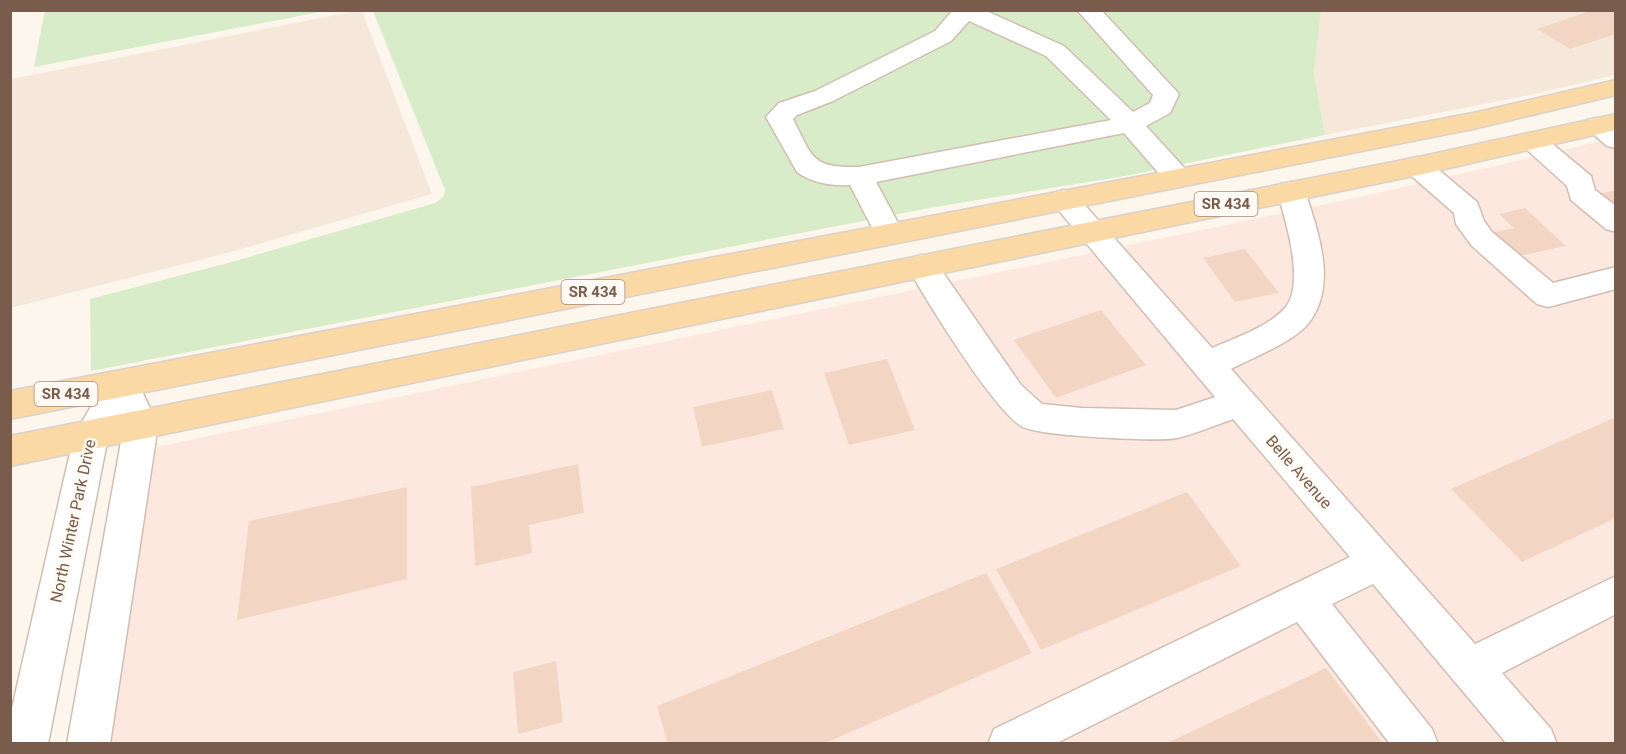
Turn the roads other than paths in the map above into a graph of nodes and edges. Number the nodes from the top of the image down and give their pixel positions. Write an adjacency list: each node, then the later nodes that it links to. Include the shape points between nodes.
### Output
1 (1088, 10): 4 (street, via 1166,94 1161,107)
2 (966, 11): 4 (street, via 1055,51); 8 (street, via 943,36 824,96 788,109 779,117 807,169 821,176)
3 (1616, 87): 9 (main road, SR 434, via 1473,122)
4 (1129, 123): 8 (street); 9 (street)
5 (1609, 129): 6 (main road, SR 434)
6 (1534, 142): 7 (main road, SR 434); 12 (street, via 1581,183 1581,193)
7 (1417, 166): 10 (main road, SR 434); 17 (street, via 1467,209 1470,224 1482,239 1548,296)
8 (859, 177): 15 (street)
9 (1178, 178): 11 (main road, SR 434)
10 (1291, 191): 14 (main road, SR 434); 19 (street, via 1302,228 1308,298 1295,318)
11 (1064, 200): 13 (main road, SR 434); 14 (street, Belle Avenue)
12 (1616, 222)
13 (923, 228): 15 (main road, SR 434); 18 (main road)
14 (1090, 232): 16 (main road, SR 434); 19 (street, Belle Avenue)
15 (889, 234): 20 (main road, SR 434)
16 (922, 266): 18 (main road, SR 434); 21 (street, via 1009,395 1034,417 1176,424)
17 (1616, 278)
18 (836, 283): 23 (main road, SR 434)
19 (1207, 366): 21 (street, Belle Avenue)
20 (122, 384): 22 (main road, SR 434); 23 (street); 24 (street, North Winter Park Drive)
21 (1239, 403): 26 (street, Belle Avenue)
22 (10, 405)
23 (141, 425): 24 (main road, SR 434); 31 (street)
24 (91, 435): 25 (main road, SR 434); 30 (street, North Winter Park Drive)
25 (10, 451)
26 (1378, 562): 28 (street); 29 (street, Belle Avenue)
27 (1616, 594): 29 (street)
28 (1304, 599): 32 (street); 33 (street)
29 (1470, 668): 34 (street, Belle Avenue)
30 (26, 744)
31 (88, 744)
32 (1009, 744)
33 (1418, 744)
34 (1536, 744)

